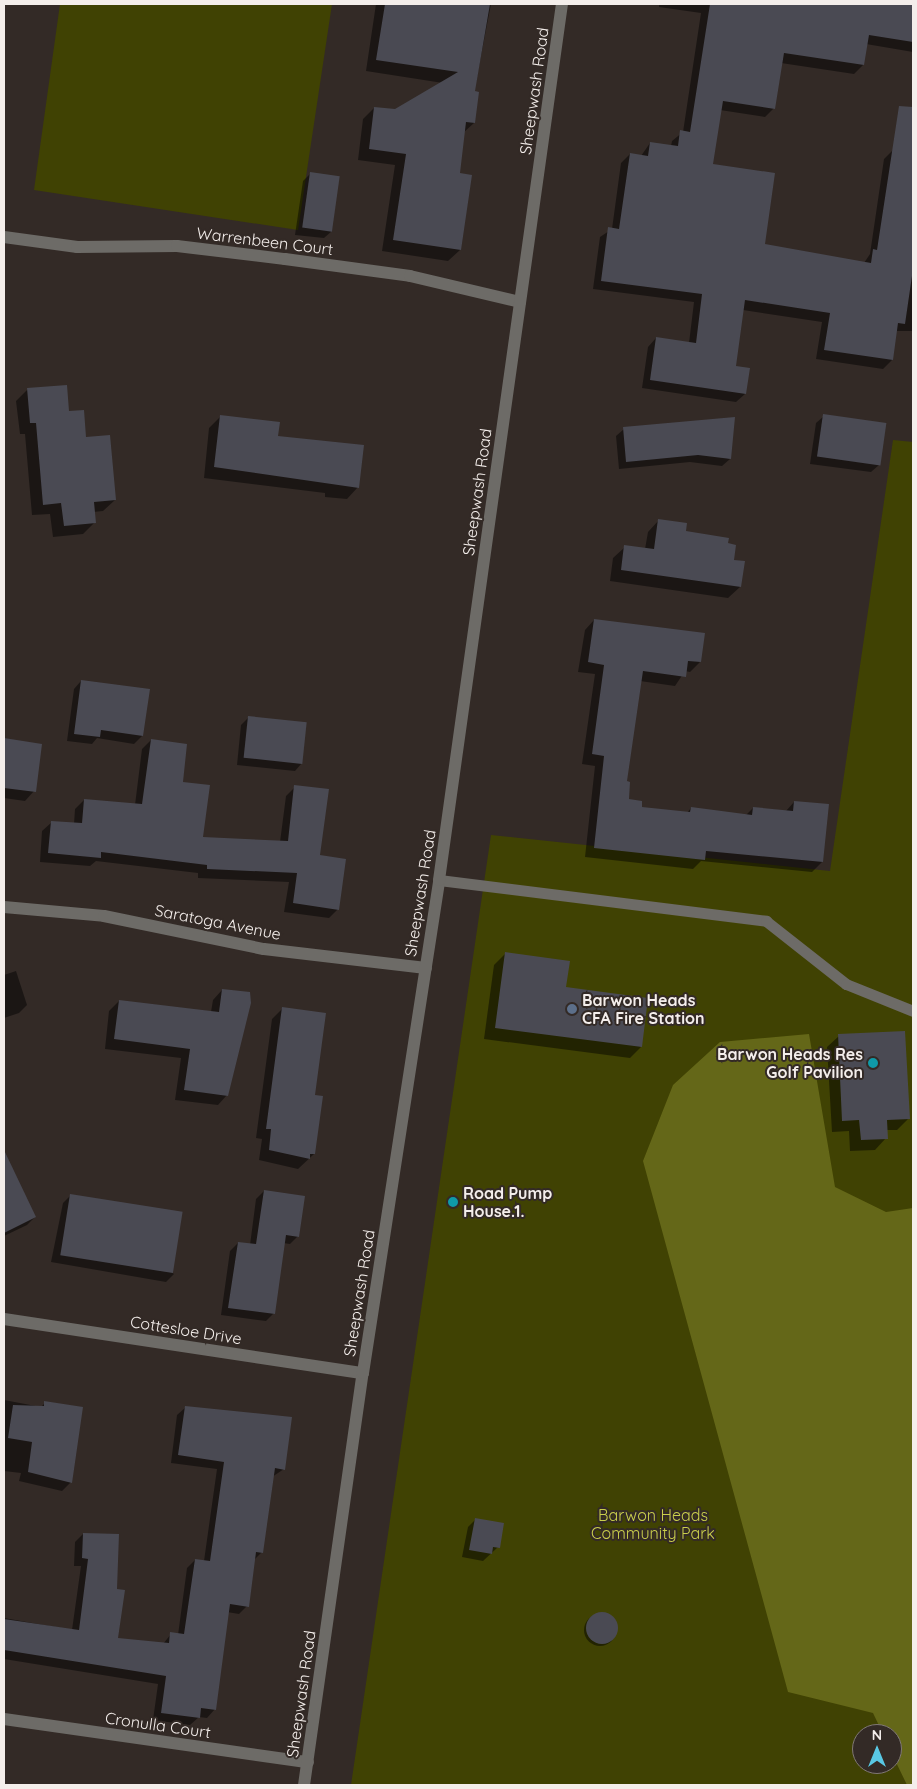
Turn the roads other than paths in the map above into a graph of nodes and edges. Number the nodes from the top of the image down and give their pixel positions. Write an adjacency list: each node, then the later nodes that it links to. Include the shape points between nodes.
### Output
1 (562, 4): 3 (street, Sheepwash Road)
2 (4, 237): 3 (street, Warrenbeen Court, via 77,247 177,246 285,258 410,276)
3 (520, 302): 4 (street, Sheepwash Road)
4 (439, 880): 6 (street, Sheepwash Road); 7 (lane, via 766,922 846,984)
5 (4, 907): 6 (street, Saratoga Avenue, via 104,916 264,949)
6 (426, 968): 9 (street, Sheepwash Road)
7 (913, 1011)
8 (4, 1319): 9 (street, Cottesloe Drive)
9 (363, 1373): 11 (street, Sheepwash Road)
10 (4, 1719): 11 (street, Cronulla Court)
11 (308, 1762): 12 (street, Sheepwash Road)
12 (304, 1785)

